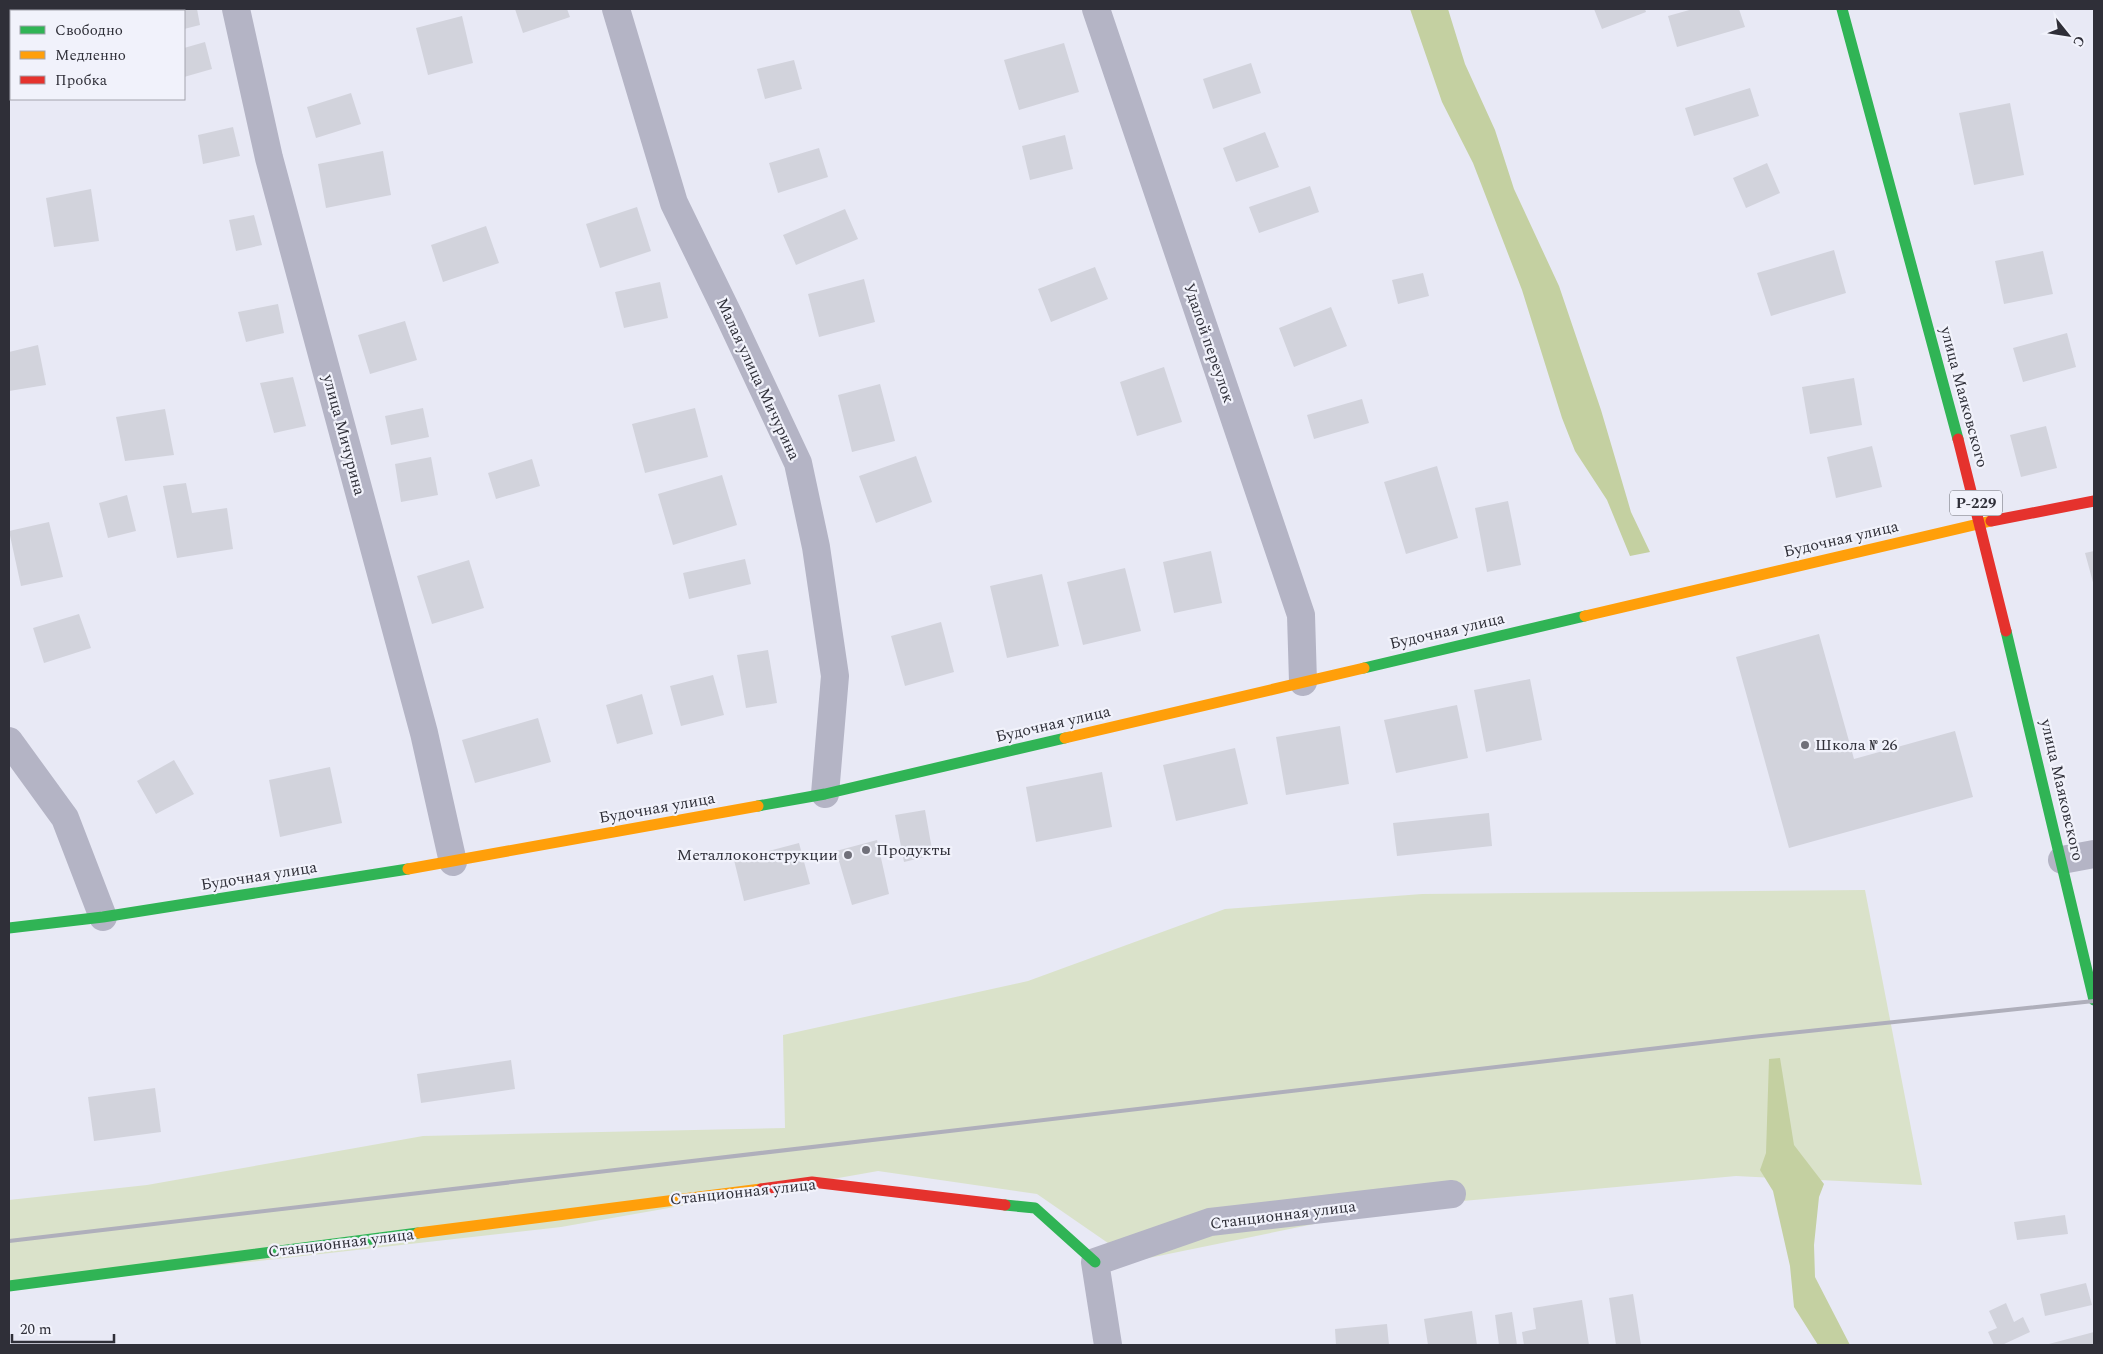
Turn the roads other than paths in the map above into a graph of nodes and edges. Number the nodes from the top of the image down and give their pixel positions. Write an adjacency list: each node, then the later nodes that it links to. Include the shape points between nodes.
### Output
1 (236, 9): 12 (street, улица Мичурина, via 269,158 424,733)
2 (616, 9): 9 (street, Малая улица Мичурина, via 674,204 798,463 816,547 835,676)
3 (1096, 9): 7 (street, Удалой переулок, via 1301,615)
4 (1842, 9): 6 (street, улица Маяковского / Р-229)
5 (2094, 501): 6 (street, Будочная улица)
6 (1981, 523): 7 (street, Будочная улица); 11 (street, улица Маяковского / Р-229)
7 (1302, 682): 9 (street, Будочная улица)
8 (9, 741): 13 (street, via 65,818)
9 (826, 794): 12 (street, Будочная улица)
10 (2094, 854): 11 (street)
11 (2062, 860): 15 (street, улица Маяковского / Р-229)
12 (453, 862): 13 (street, Будочная улица)
13 (103, 917): 14 (street, Будочная улица)
14 (9, 928)
15 (2094, 1000)
16 (1452, 1194): 17 (street, Станционная улица, via 1210,1222)
17 (1095, 1262): 18 (street, Станционная улица, via 1035,1208 812,1182); 19 (street)
18 (9, 1286)
19 (1108, 1345)

